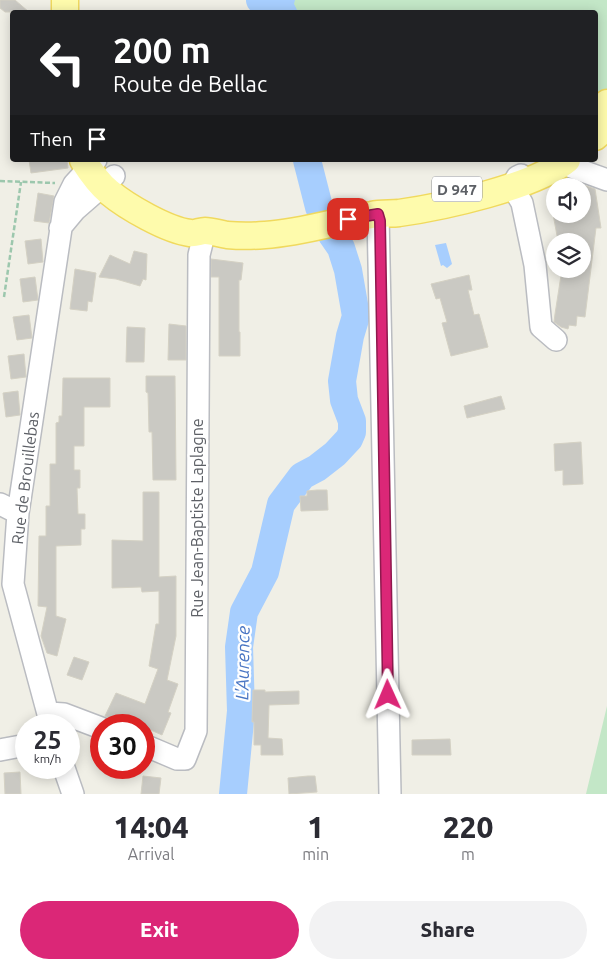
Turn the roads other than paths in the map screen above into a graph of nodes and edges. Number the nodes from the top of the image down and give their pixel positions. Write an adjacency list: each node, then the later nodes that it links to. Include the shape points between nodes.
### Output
1 (530, 162): 7 (main road, D 947, via 451,191 395,204)
2 (558, 162): 6 (main road, D 947, via 536,177)
3 (562, 162): 5 (street)
4 (94, 170): 8 (street, via 75,210); 8 (street, Rue de Brouillebas, via 65,202); 9 (main road, D 947, via 196,223)
5 (607, 180)
6 (512, 186): 7 (main road, D 947, via 445,204 397,214); 10 (street, via 522,203 535,265 541,327)
7 (378, 214): 9 (main road, D 947, via 264,235); 18 (street)
8 (60, 228): 11 (street, Rue de Brouillebas)
9 (205, 231): 14 (street, Rue Jean-Baptiste Laplagne, via 199,255 196,731 185,759)
10 (556, 340)
11 (9, 509): 12 (street, Rue de Brouillebas, via 13,584)
12 (49, 714)
13 (15, 748): 15 (street)
14 (155, 749)
15 (0, 750)
16 (68, 779): 17 (street)
17 (73, 794)
18 (390, 794)

